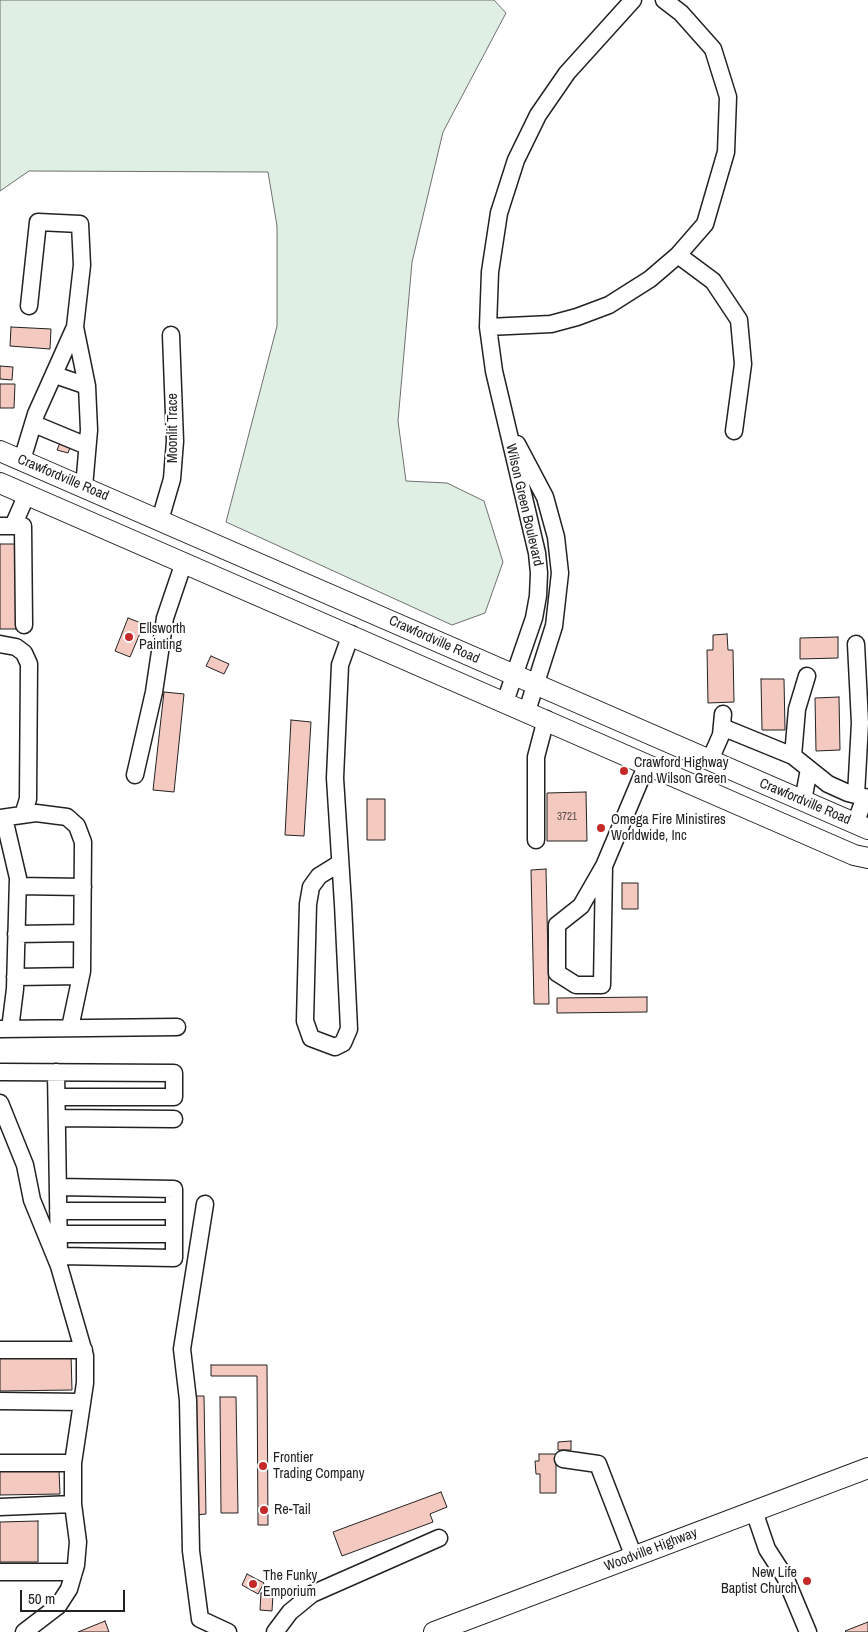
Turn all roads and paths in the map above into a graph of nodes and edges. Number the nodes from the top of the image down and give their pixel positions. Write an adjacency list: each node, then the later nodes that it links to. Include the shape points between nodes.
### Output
1 (633, 0): 6 (street, Wilson Green Boulevard, via 566,73 538,114 516,160 499,213 490,272)
2 (664, 0): 3 (street, via 682,13 713,49 728,97 726,152 704,224)
3 (678, 255): 6 (street, via 650,279 609,305 551,324); 12 (street, via 713,281 739,320 744,364)
4 (29, 306): 5 (street, via 38,222 80,224 82,265)
5 (75, 327): 8 (street); 9 (street)
6 (488, 327): 10 (street, Wilson Green Boulevard)
7 (171, 335): 18 (street, Moonlit Trace, via 175,441 172,478)
8 (55, 376): 9 (street); 11 (street)
9 (87, 386): 13 (street)
10 (505, 423): 20 (street, Wilson Green Boulevard, via 545,497); 21 (street, Wilson Green Boulevard)
11 (34, 424): 13 (street); 14 (street)
12 (734, 431)
13 (87, 446): 16 (street)
14 (6, 454): 16 (main road, Crawfordville Road)
15 (0, 483): 17 (main road, Crawfordville Road)
16 (84, 487): 18 (main road, Crawfordville Road)
17 (27, 494): 19 (street); 22 (main road, Crawfordville Road)
18 (160, 520): 23 (main road, Crawfordville Road)
19 (6, 526): 27 (street, via 23,526)
20 (557, 550): 21 (street); 33 (street, Wilson Green Boulevard, via 559,594 550,640)
21 (537, 553): 31 (street, Wilson Green Boulevard, via 538,596 534,618)
22 (184, 562): 24 (main road, Crawfordville Road); 41 (street, via 165,618 154,692)
23 (292, 578): 24 (main road, via 252,583); 25 (main road, Crawfordville Road)
24 (226, 580): 26 (main road, Crawfordville Road)
25 (386, 619): 26 (main road, via 351,615); 31 (main road, Crawfordville Road)
26 (318, 620): 28 (main road, Crawfordville Road)
27 (24, 626)
28 (351, 634): 34 (main road, Crawfordville Road); 49 (street, via 340,666 335,778)
29 (0, 644): 44 (street, via 16,647 24,653 29,664 28,799)
30 (856, 644): 42 (street)
31 (514, 675): 33 (main road, Crawfordville Road); 34 (street, Wilson Green Boulevard)
32 (807, 676): 37 (street, via 797,709)
33 (536, 685): 35 (street, Wilson Green Boulevard); 38 (main road, Crawfordville Road)
34 (506, 702): 35 (main road, Crawfordville Road)
35 (527, 711): 36 (main road, Crawfordville Road)
36 (546, 719): 39 (main road, Crawfordville Road); 47 (street, via 536,757)
37 (793, 756): 38 (street, via 722,721); 40 (street)
38 (710, 760): 43 (main road, Crawfordville Road)
39 (646, 764): 48 (main road, Crawfordville Road, via 854,855); 50 (street)
40 (810, 769): 42 (street, via 828,784); 43 (street)
41 (135, 775)
42 (863, 796): 46 (street)
43 (803, 801): 46 (main road, Crawfordville Road)
44 (23, 815): 45 (street); 52 (street, via 36,813 67,818 77,826 84,842)
45 (2, 818): 51 (street, via 14,854)
46 (862, 826)
47 (536, 840)
48 (868, 858)
49 (340, 863): 49 (street, via 349,1029 343,1043 335,1047 312,1038 305,1021 308,904 311,887 319,876)
50 (604, 866): 50 (street, via 602,985 576,985 557,973 557,925 581,906)
51 (18, 886): 52 (street); 54 (street)
52 (83, 887): 53 (street)
53 (82, 933): 54 (street); 55 (street)
54 (16, 934): 56 (street)
55 (81, 976): 56 (street); 58 (street)
56 (15, 977): 59 (street)
57 (176, 1027): 58 (street)
58 (70, 1028): 59 (street)
59 (5, 1029)
60 (0, 1072): 61 (street)
61 (56, 1072): 62 (street); 62 (street, via 174,1072 174,1096)
62 (57, 1096): 64 (street)
63 (0, 1103): 72 (street, via 24,1166 32,1200)
64 (57, 1118): 65 (street); 66 (street)
65 (174, 1119)
66 (58, 1188): 68 (street); 69 (street, via 174,1189)
67 (205, 1204): 89 (street, via 182,1349 188,1400 191,1551 200,1619)
68 (58, 1211): 69 (street); 70 (street)
69 (174, 1211): 71 (street)
70 (58, 1234): 71 (street); 72 (street)
71 (174, 1234): 72 (street, via 174,1258)
72 (59, 1261): 74 (street)
73 (0, 1350): 74 (street)
74 (84, 1350): 76 (street)
75 (0, 1401): 76 (street)
76 (82, 1402): 78 (street)
77 (563, 1459): 85 (street, via 598,1464)
78 (74, 1462): 79 (street); 81 (street)
79 (0, 1463)
80 (868, 1468): 83 (main road, Woodville Highway)
81 (74, 1504): 82 (street); 87 (street, via 78,1542)
82 (0, 1506)
83 (754, 1511): 85 (main road, Woodville Highway); 92 (street, via 767,1549 785,1577)
84 (438, 1538): 90 (street, via 312,1594 290,1612)
85 (634, 1556): 91 (main road, Woodville Highway)
86 (0, 1572): 87 (street)
87 (74, 1572): 88 (street, via 69,1589 58,1606)
88 (24, 1632)
89 (228, 1632)
90 (275, 1632)
91 (434, 1632)
92 (808, 1632)

